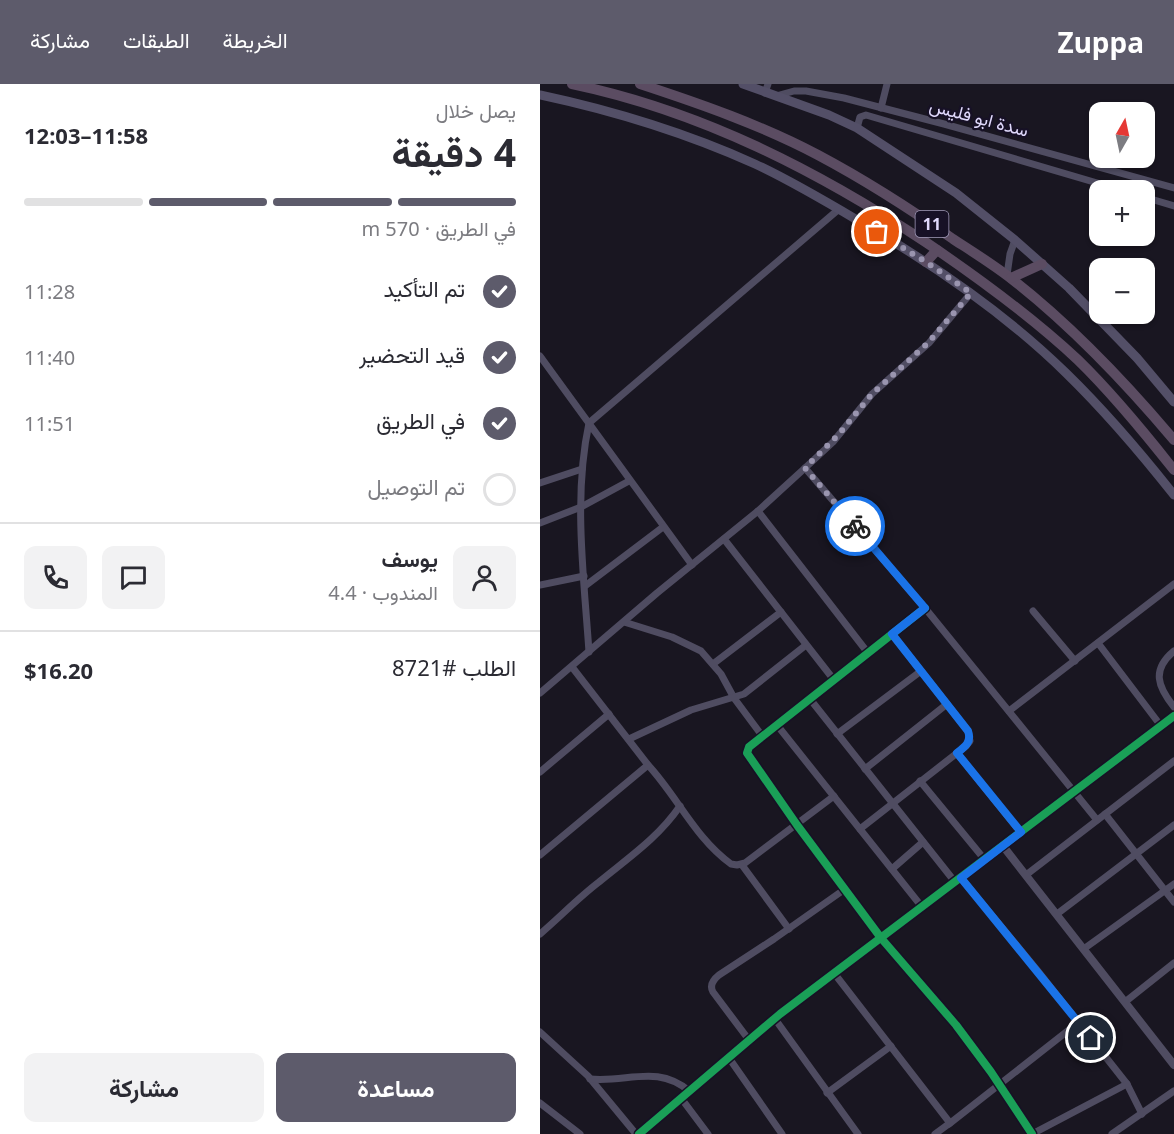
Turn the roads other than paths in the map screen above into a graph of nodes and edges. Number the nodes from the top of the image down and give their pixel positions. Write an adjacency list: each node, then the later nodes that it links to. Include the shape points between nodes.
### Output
1 (572, 84): 15 (highway, 11, via 676,113 765,149 849,194)
2 (640, 84): 18 (highway, 11, via 721,112 816,154 896,200)
3 (743, 84): 5 (main road)
4 (887, 84): 7 (street)
5 (769, 91): 7 (street, سدة ابو فليس, via 806,91); 8 (main road)
6 (540, 95): 13 (main road, via 626,115 681,134 757,165)
7 (881, 108): 10 (street, سدة ابو فليس)
8 (857, 128): 9 (street, سدة ابو فليس, via 860,117 866,116); 14 (main road, via 956,193)
9 (1089, 181)
10 (1174, 188)
11 (1155, 200): 12 (street)
12 (1174, 206)
13 (839, 209): 16 (main road); 24 (street)
14 (1015, 240): 17 (main road); 18 (street)
15 (937, 250): 16 (highway); 25 (highway, 11, via 1045,331 1110,393)
16 (926, 262): 19 (main road)
17 (1042, 264): 18 (highway); 22 (main road, via 1137,358)
18 (1009, 277): 23 (highway, 11, via 1086,344)
19 (971, 293): 27 (street, via 928,343 872,394); 32 (main road, via 1065,372 1126,436)
20 (540, 356): 21 (street)
21 (544, 368): 24 (street)
22 (1174, 402)
23 (1154, 417): 25 (highway); 26 (highway, 11)
24 (589, 423): 28 (street); 30 (street)
25 (1139, 427): 29 (highway, 11)
26 (1174, 440)
27 (805, 468): 34 (street); 43 (street)
28 (582, 469): 31 (street); 33 (street)
29 (1174, 470)
30 (629, 481): 33 (street); 36 (street)
31 (540, 483)
32 (1174, 495)
33 (581, 507): 35 (street); 39 (street)
34 (758, 511): 37 (street); 52 (street)
35 (540, 523)
36 (663, 527): 38 (street); 42 (street)
37 (724, 539): 38 (street); 45 (street)
38 (692, 565): 46 (street)
39 (584, 576): 41 (street); 42 (street)
40 (1174, 584): 48 (street)
41 (540, 585)
42 (585, 586): 51 (street)
43 (925, 608): 47 (street); 63 (street)
44 (1034, 611): 53 (street)
45 (781, 612): 49 (street); 54 (street)
46 (624, 622): 51 (street); 54 (street, via 691,644)
47 (892, 634): 52 (street); 56 (street)
48 (1098, 643): 53 (street); 67 (street)
49 (806, 645): 57 (street); 59 (street)
50 (1174, 651): 62 (street, via 1163,662 1160,682)
51 (589, 652): 55 (street)
52 (868, 653): 57 (street)
53 (1075, 661): 63 (street)
54 (713, 664): 59 (street)
55 (572, 667): 58 (street); 64 (street)
56 (921, 671): 61 (street); 68 (street)
57 (834, 680): 60 (street)
58 (540, 693)
59 (734, 699): 69 (street); 70 (street, via 691,710)
60 (810, 699): 66 (street); 68 (street)
61 (947, 704): 71 (street, via 970,736); 74 (street)
62 (1174, 707)
63 (1009, 711): 77 (street)
64 (609, 714): 70 (street); 75 (street)
65 (1174, 716): 67 (street)
66 (777, 725): 69 (street); 78 (street)
67 (1161, 726): 77 (street)
68 (837, 734): 74 (street)
69 (763, 736): 83 (street, via 749,747 748,754)
70 (628, 739): 73 (street)
71 (957, 753): 76 (street); 86 (street)
72 (1174, 760): 81 (street)
73 (648, 765): 80 (street); 90 (street)
74 (865, 769): 79 (street)
75 (540, 772)
76 (920, 781): 79 (street); 91 (street)
77 (1075, 792): 82 (street); 86 (street)
78 (834, 796): 83 (street); 85 (street)
79 (892, 803): 85 (street); 87 (street)
80 (680, 806): 92 (street, via 699,834 728,862); 103 (street, via 646,845)
81 (1105, 814): 82 (street); 89 (street)
82 (1097, 820): 94 (street)
83 (797, 825): 92 (street); 97 (street)
84 (1174, 825): 89 (street)
85 (860, 829): 93 (street)
86 (1021, 832): 88 (street)
87 (922, 842): 93 (street); 95 (street)
88 (1003, 846): 91 (street); 94 (street)
89 (1136, 854): 98 (street); 101 (street)
90 (540, 855)
91 (985, 860): 95 (street)
92 (742, 865): 102 (street)
93 (892, 869): 100 (street)
94 (1026, 875): 101 (street)
95 (958, 880): 100 (street); 110 (street)
96 (1174, 884): 98 (street)
97 (845, 889): 102 (street); 104 (street)
98 (1165, 891): 99 (street); 105 (street)
99 (1174, 902)
100 (922, 907): 104 (street)
101 (1057, 914): 105 (street)
102 (789, 929): 112 (street, via 719,975 712,985 713,992)
103 (541, 930)
104 (881, 938): 107 (street); 117 (street, via 956,1025)
105 (1085, 948): 108 (street)
106 (1174, 963): 108 (street)
107 (834, 973): 109 (street); 113 (street)
108 (1125, 1002): 115 (street)
109 (775, 1018): 112 (street); 121 (street)
110 (1079, 1022): 117 (street); 118 (street)
111 (540, 1032): 116 (street)
112 (749, 1040): 114 (street)
113 (891, 1046): 121 (street); 125 (street)
114 (729, 1058): 119 (street); 129 (street)
115 (1174, 1065)
116 (590, 1079): 119 (street, via 659,1076); 127 (street)
117 (998, 1084): 125 (street); 132 (street)
118 (1126, 1084): 124 (street); 132 (street)
119 (690, 1091): 122 (street)
120 (1174, 1091): 124 (street)
121 (826, 1093): 130 (street)
122 (681, 1098): 127 (street); 128 (street)
123 (540, 1102): 126 (street)
124 (1142, 1114): 133 (street)
125 (950, 1123): 131 (street)
126 (580, 1134)
127 (637, 1134)
128 (708, 1134)
129 (782, 1134)
130 (858, 1134)
131 (937, 1134)
132 (1032, 1134)
133 (1112, 1134)

